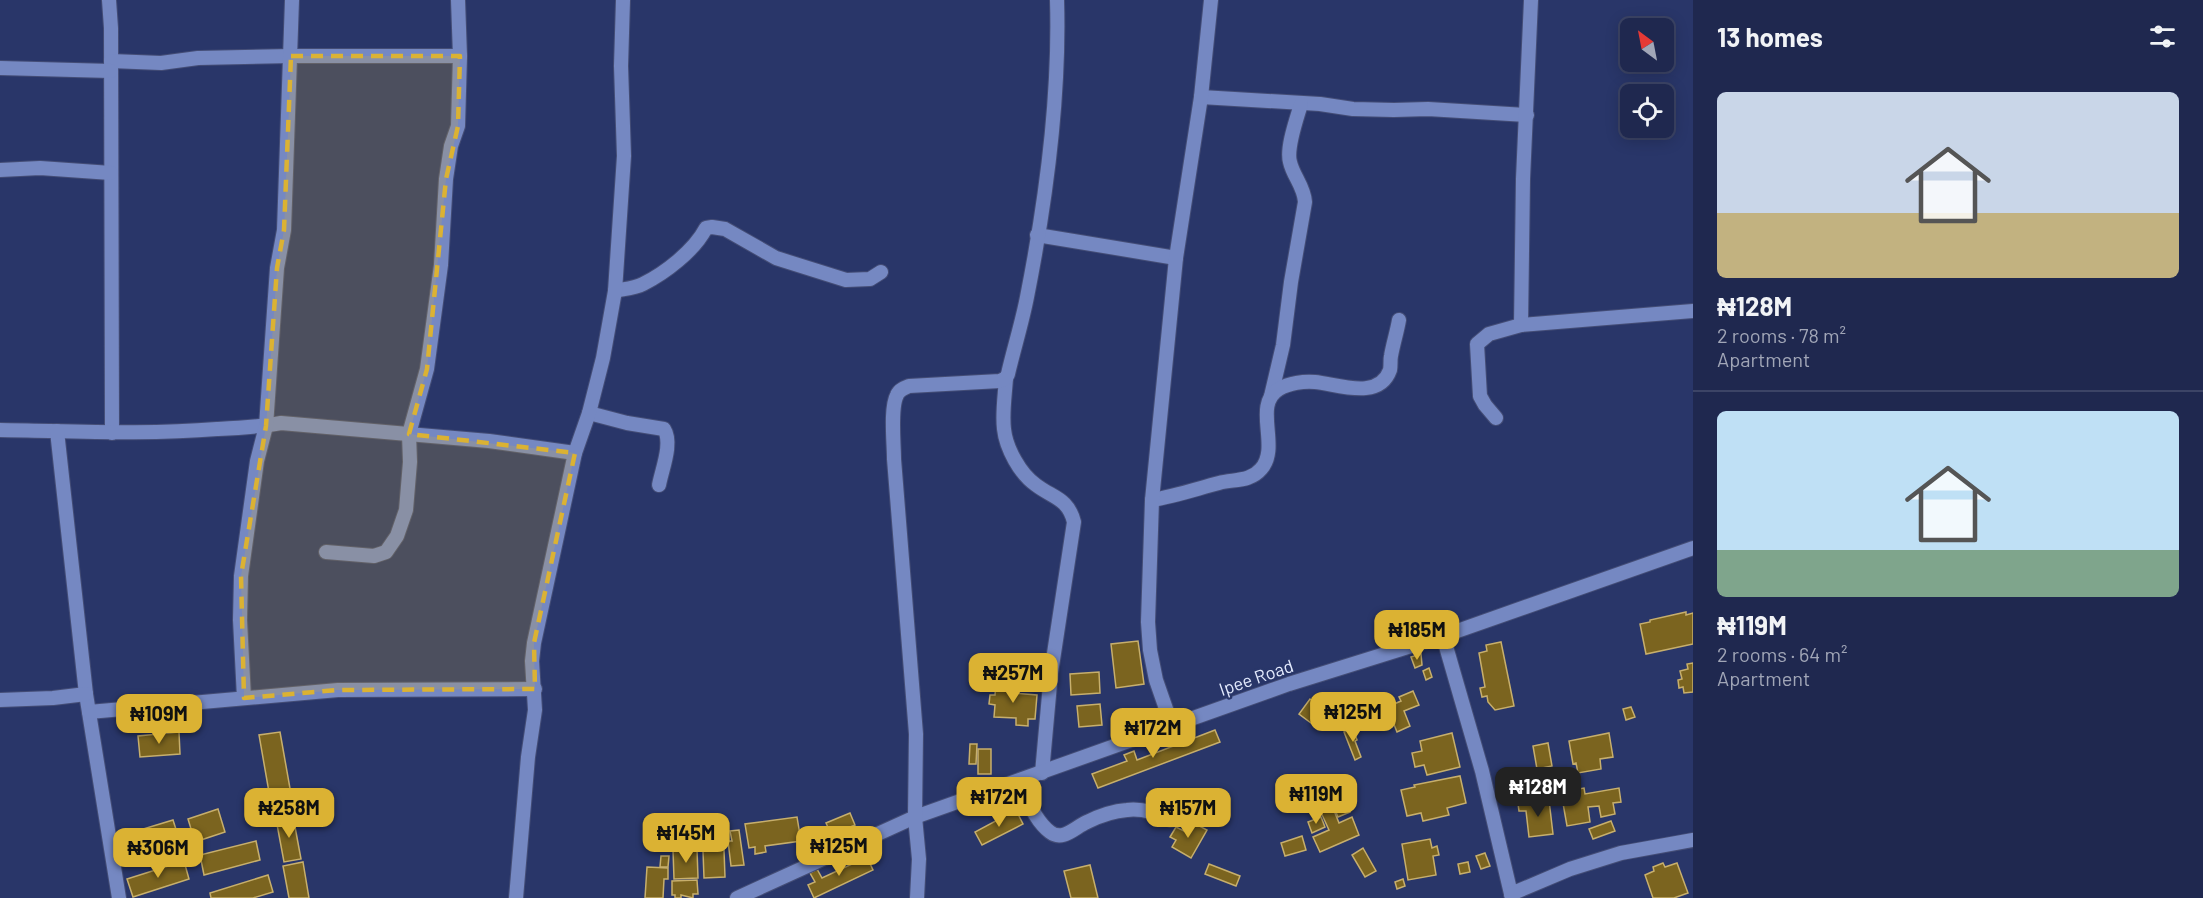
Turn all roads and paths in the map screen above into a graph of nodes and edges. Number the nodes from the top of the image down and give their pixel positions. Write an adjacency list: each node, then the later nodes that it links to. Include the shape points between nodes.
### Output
1 (109, 0): 10 (street)
2 (292, 0): 8 (street)
3 (458, 0): 9 (street)
4 (623, 0): 20 (street, via 624,156)
5 (1057, 0): 17 (street, via 1054,90)
6 (1211, 0): 12 (street)
7 (1532, 0): 14 (street)
8 (291, 56): 9 (street); 10 (street, via 198,58); 28 (street, via 284,230 277,268)
9 (460, 56): 32 (street, via 458,126 446,178 441,265 427,369)
10 (111, 66): 11 (street); 16 (street)
11 (0, 68)
12 (1201, 97): 13 (street); 18 (street)
13 (1301, 104): 14 (street); 25 (street, via 1290,162 1305,191 1305,202 1283,345)
14 (1527, 115): 23 (street)
15 (0, 170): 16 (street, via 40,168)
16 (111, 173): 31 (street)
17 (1037, 236): 18 (street); 24 (street, via 1027,299)
18 (1176, 258): 35 (street)
19 (881, 272): 20 (street, via 870,279 846,280 776,258 712,226 673,265 642,285)
20 (615, 291): 26 (street)
21 (1693, 312): 23 (street)
22 (1399, 320): 25 (street, via 1390,370 1382,381 1363,388 1296,383)
23 (1521, 325): 27 (street, via 1489,334 1477,344 1480,396)
24 (1006, 378): 45 (street, via 1004,427 1011,452 1034,484 1064,502 1074,522); 47 (street, via 909,386 897,395 894,450 915,734)
25 (1271, 396): 35 (street, via 1267,406 1269,458 1262,469 1252,477)
26 (589, 413): 33 (street); 34 (street, via 664,429 668,438)
27 (1496, 418)
28 (266, 426): 31 (street); 32 (street, via 281,423); 41 (street, via 257,461 241,576)
29 (0, 430): 30 (street)
30 (57, 431): 31 (street); 40 (street)
31 (112, 433)
32 (409, 435): 33 (street); 37 (street, via 406,510 386,552 374,556)
33 (575, 453): 39 (street, via 534,643)
34 (659, 485)
35 (1152, 500): 44 (street, via 1150,650)
36 (1693, 548): 38 (street, Ipee Road)
37 (326, 552)
38 (1443, 636): 44 (street, Ipee Road); 50 (street, via 1482,771)
39 (535, 689): 41 (street, via 338,690); 52 (street)
40 (86, 694): 42 (street); 43 (street)
41 (244, 698): 43 (street)
42 (0, 700)
43 (89, 712): 51 (street)
44 (1172, 726): 45 (street, Ipee Road)
45 (1042, 773): 46 (street, Ipee Road)
46 (1018, 781): 47 (street, Ipee Road); 48 (street, via 1037,816 1057,835 1095,818 1128,810 1145,810)
47 (915, 817): 53 (street, Ipee Road); 54 (street)
48 (1171, 820)
49 (1693, 840): 50 (street, via 1590,862)
50 (1511, 896)
51 (119, 898)
52 (516, 898)
53 (737, 898)
54 (917, 898)

